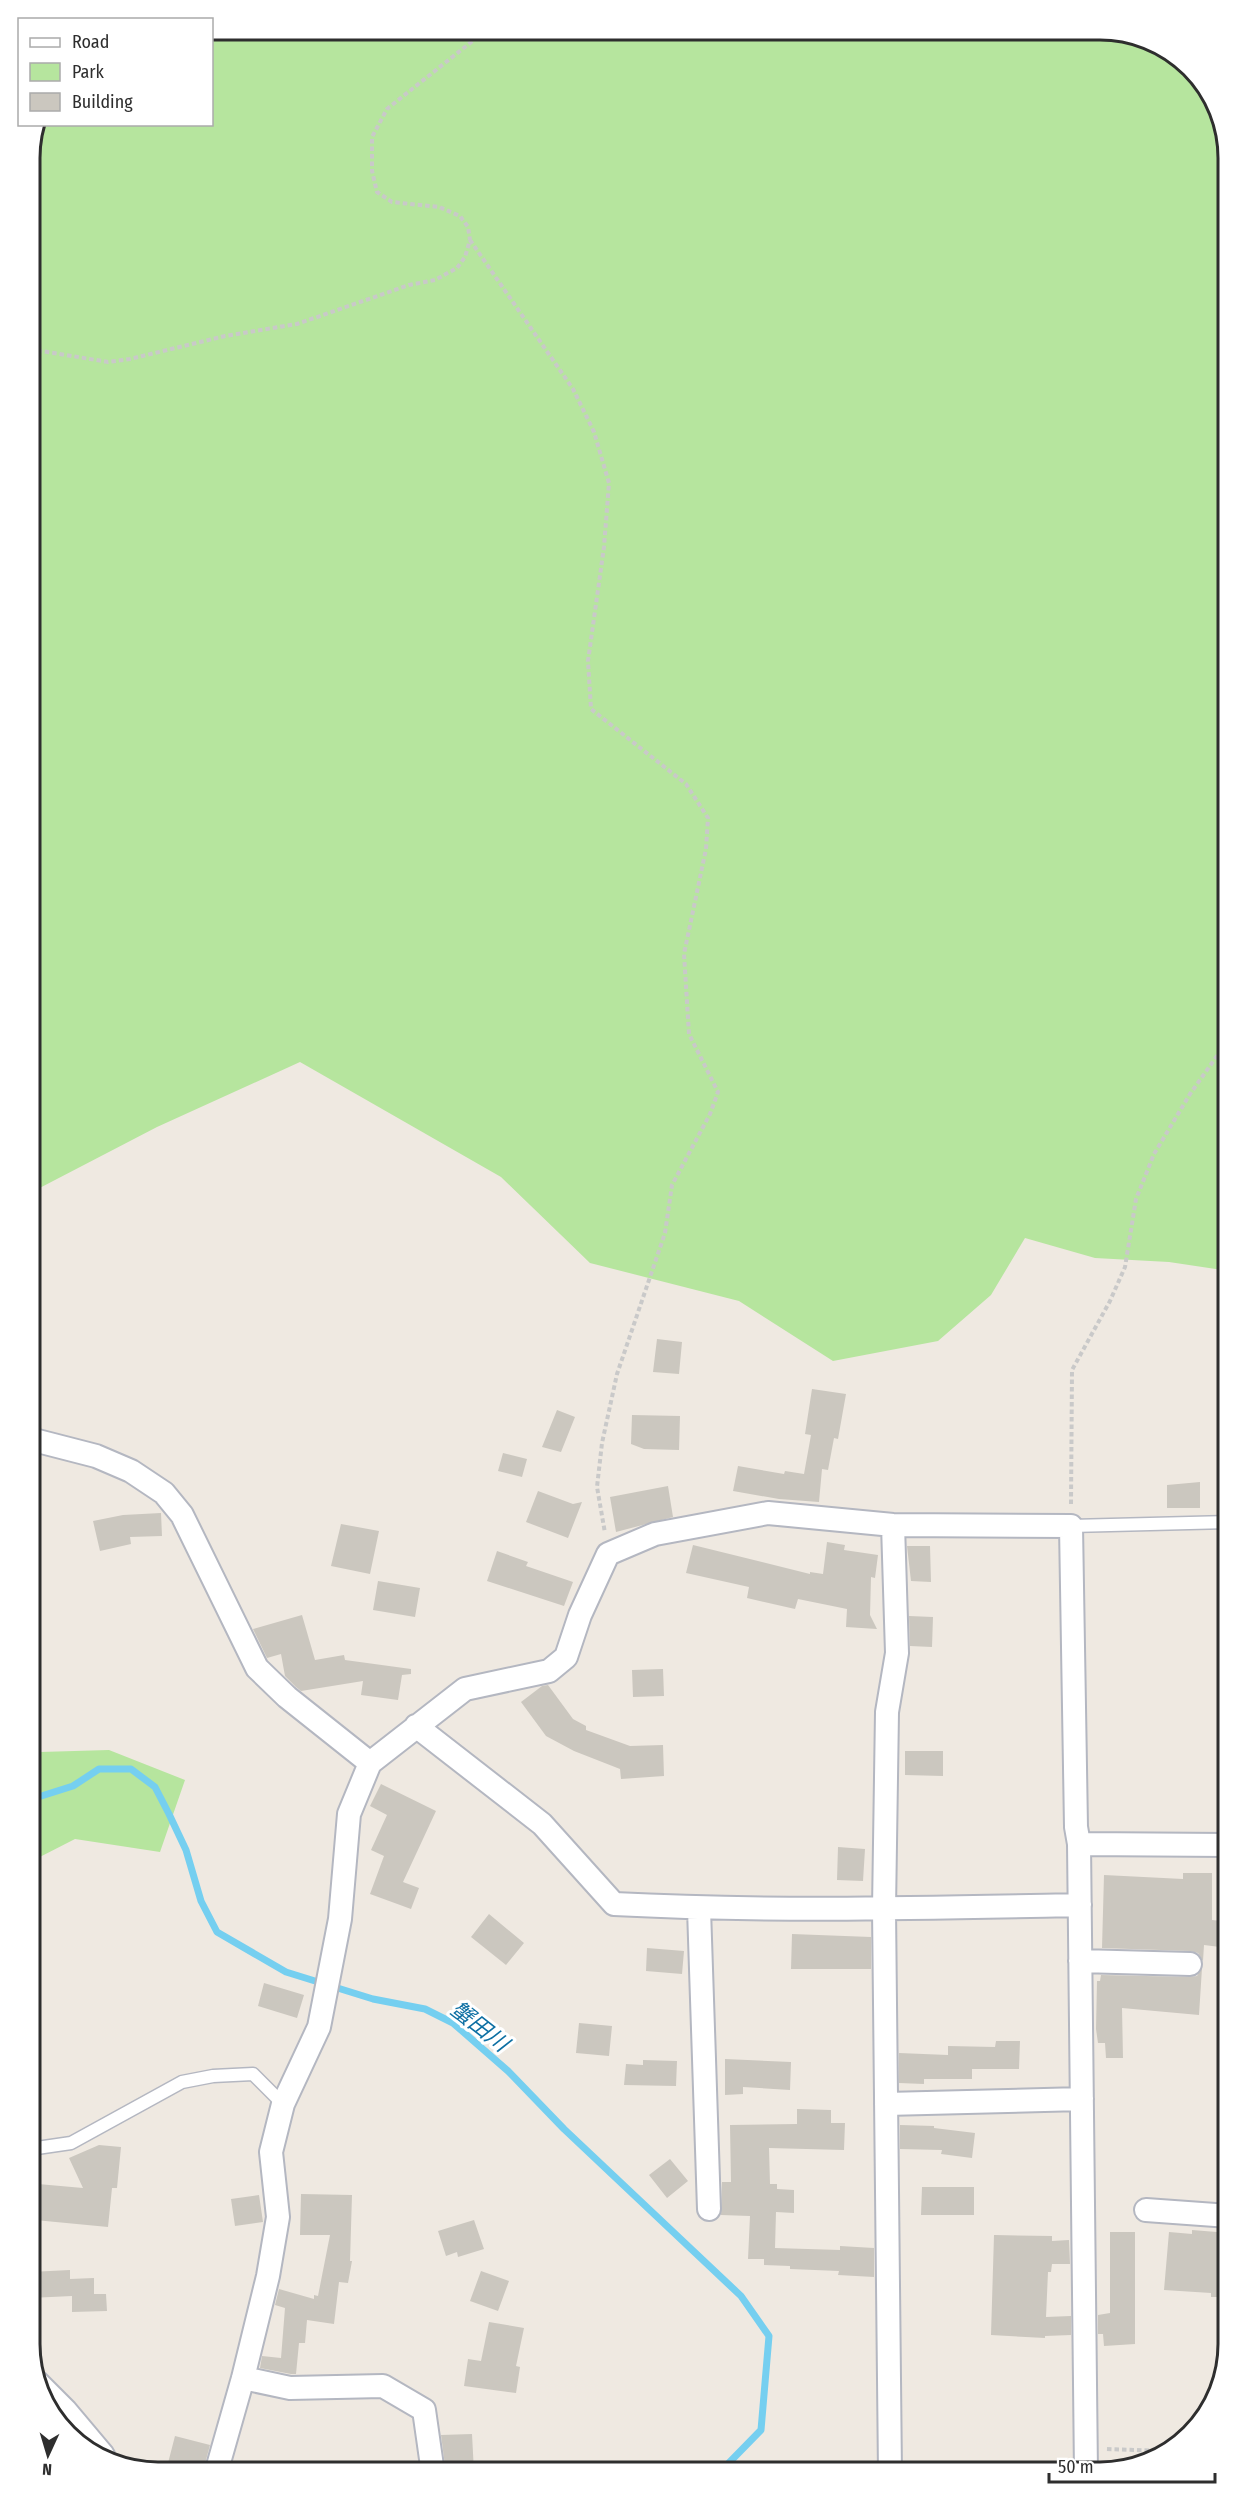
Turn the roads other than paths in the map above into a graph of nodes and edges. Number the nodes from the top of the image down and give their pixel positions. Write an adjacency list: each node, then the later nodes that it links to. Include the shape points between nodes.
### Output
1 (40, 1442): 6 (street, via 96,1456 131,1471 164,1493 182,1515 257,1668)
2 (1218, 1522): 4 (lane)
3 (893, 1525): 4 (street); 5 (street, via 768,1513 655,1534 608,1554 566,1657 549,1671 465,1689); 11 (street, via 897,1653 888,1712)
4 (1071, 1526): 7 (street)
5 (416, 1726): 6 (street); 10 (street, via 542,1824 614,1904)
6 (370, 1763): 15 (street, via 349,1814 340,1919 319,2027)
7 (1079, 1844): 8 (street); 9 (street)
8 (1218, 1845)
9 (1080, 1905): 11 (street); 12 (street)
10 (699, 1909): 11 (street); 18 (street)
11 (884, 1909): 16 (street)
12 (1080, 1961): 13 (street); 14 (street)
13 (1190, 1964)
14 (1082, 2099): 16 (street); 27 (street)
15 (283, 2104): 17 (lane, via 253,2074 213,2076 182,2082 72,2143); 21 (street, via 272,2152 278,2217)
16 (886, 2104): 26 (street)
17 (40, 2148)
18 (709, 2209)
19 (1146, 2210): 20 (street)
20 (1218, 2215)
21 (243, 2378): 24 (street); 25 (street, via 290,2388 383,2386 424,2410)
22 (53, 2398): 23 (street)
23 (92, 2441)
24 (219, 2462)
25 (431, 2462)
26 (890, 2462)
27 (1086, 2462)

